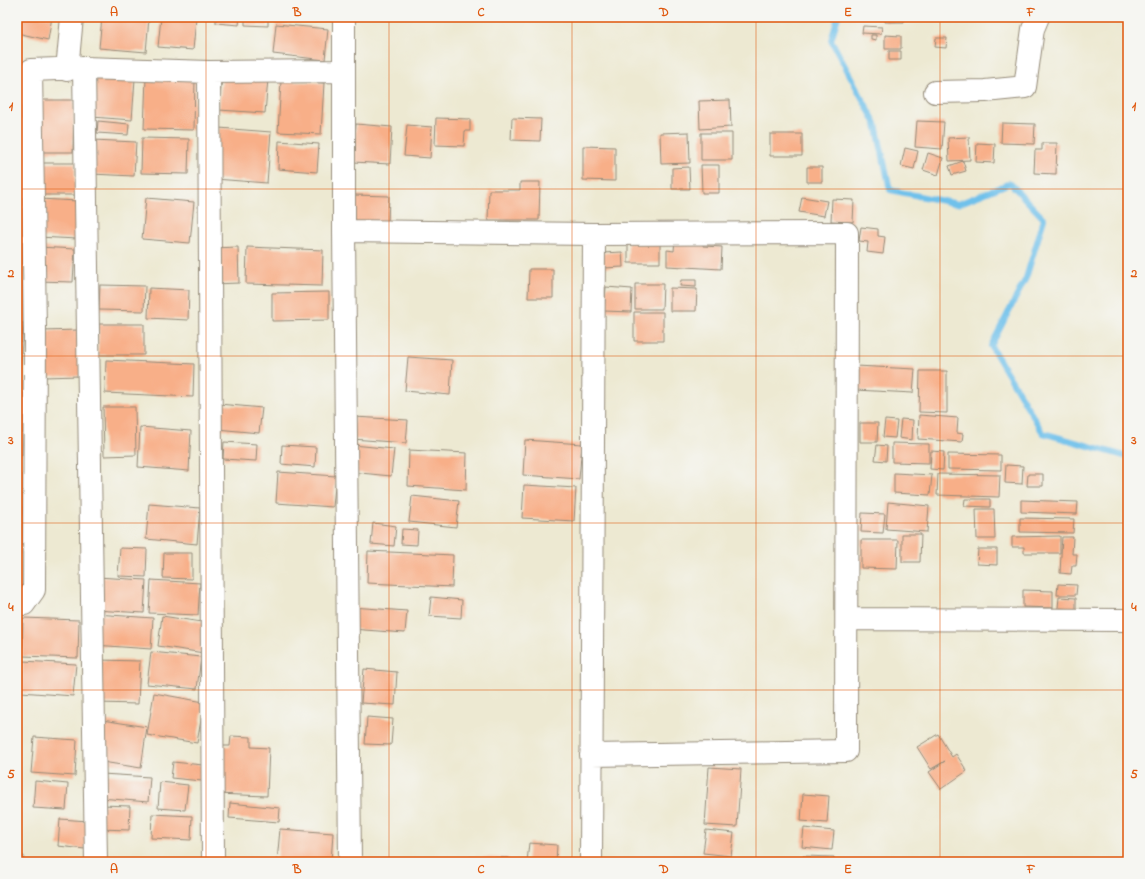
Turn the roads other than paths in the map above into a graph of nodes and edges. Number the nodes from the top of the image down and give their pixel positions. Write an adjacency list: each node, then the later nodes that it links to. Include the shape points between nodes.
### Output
1 (72, 17): 4 (street)
2 (344, 17): 5 (street)
3 (1038, 17): 7 (street, via 1033,29 1025,87)
4 (75, 69): 6 (street); 10 (street, via 31,70 35,329 34,590); 14 (street)
5 (344, 71): 6 (street); 8 (street)
6 (209, 72): 15 (street)
7 (935, 92)
8 (344, 231): 9 (street); 16 (street)
9 (594, 234): 11 (street, via 847,233); 13 (street)
10 (24, 604)
11 (847, 619): 12 (street); 13 (street, via 846,751)
12 (1128, 620)
13 (592, 755): 17 (street)
14 (96, 862)
15 (213, 862)
16 (350, 862)
17 (591, 862)

